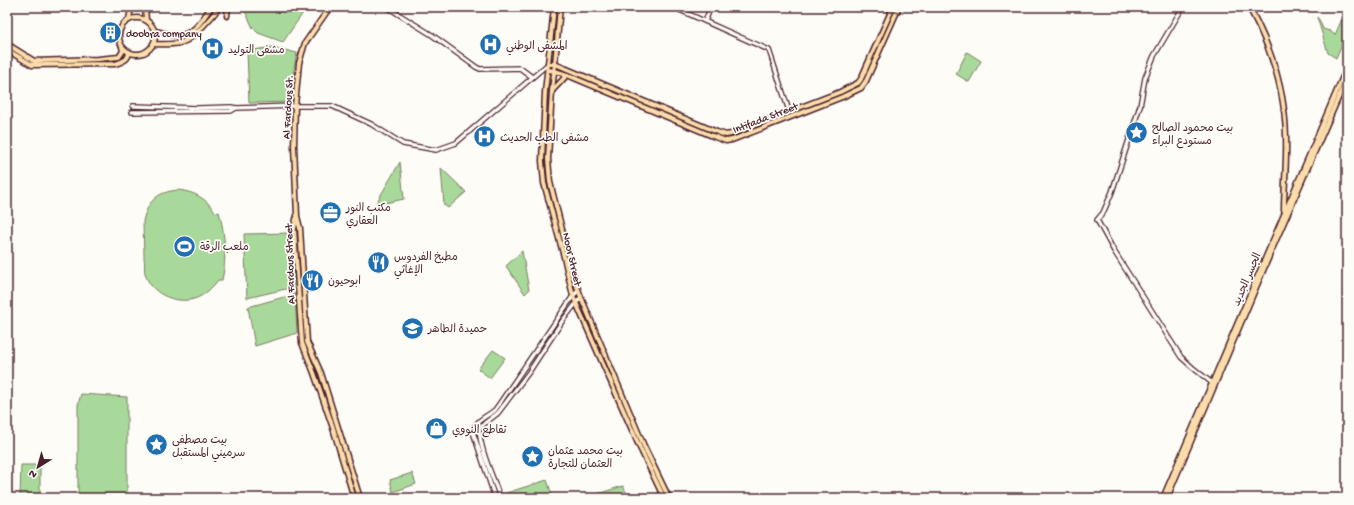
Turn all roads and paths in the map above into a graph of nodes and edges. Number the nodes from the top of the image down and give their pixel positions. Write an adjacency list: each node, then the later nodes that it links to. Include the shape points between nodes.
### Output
1 (131, 7): 17 (main road)
2 (145, 7): 18 (main road)
3 (211, 7): 20 (main road, via 190,33 173,35)
4 (220, 7): 22 (main road, via 188,41)
5 (228, 7): 16 (main road)
6 (330, 7): 38 (main road, Al Fardous St., via 305,43 299,64)
7 (387, 7): 34 (street, via 480,69 520,68)
8 (554, 7): 27 (main road, Noor Street)
9 (560, 7): 28 (main road, Noor Street)
10 (673, 7): 19 (street)
11 (711, 7): 19 (street)
12 (893, 7): 41 (main road, Intifada Street, via 858,83)
13 (899, 7): 33 (main road, Intifada Street, via 862,88 732,140 714,137)
14 (1183, 7): 48 (street, via 1154,56 1145,78 1140,106 1112,192 1097,220 1181,356)
15 (1249, 7): 42 (main road, via 1271,54 1280,87 1286,136)
16 (227, 16)
17 (128, 20): 18 (main road); 23 (main road, via 119,31)
18 (146, 20): 20 (main road)
19 (705, 21): 41 (street, via 769,50)
20 (154, 31): 22 (main road)
21 (7, 44): 26 (main road, via 34,61)
22 (153, 44): 25 (main road, via 143,53)
23 (122, 47): 25 (main road); 26 (main road, via 123,51 119,57)
24 (7, 50): 26 (main road, via 32,65)
25 (129, 52): 26 (main road, via 125,60 115,64)
26 (98, 62)
27 (548, 64): 28 (main road, Intifada Street); 30 (street); 31 (main road, Noor Street)
28 (556, 64): 32 (main road, Noor Street); 41 (main road, Intifada Street, via 726,135)
29 (1347, 67): 42 (main road, الجسر الجديد)
30 (542, 69): 31 (street); 34 (street)
31 (548, 70): 32 (main road, Intifada Street); 45 (main road, Noor Street, via 542,161 544,182)
32 (555, 71): 33 (main road, Intifada Street); 36 (main road, Noor Street)
33 (567, 75): 36 (main road)
34 (532, 77): 38 (street, via 456,143 436,150 403,144 371,124 332,106)
35 (1347, 78): 56 (main road, الجسر الجديد)
36 (552, 91): 44 (main road, Noor Street, via 548,159 550,182)
37 (133, 106): 39 (street)
38 (295, 106): 39 (street); 43 (main road, Al Fardous St.)
39 (236, 108): 40 (street, via 232,111)
40 (132, 112)
41 (789, 112)
42 (1284, 213): 48 (main road, الجسر الجديد)
43 (297, 216): 49 (main road, Al Fardous Street, via 294,229 302,343); 50 (main road, Al Fardous Street, via 308,342)
44 (578, 291): 45 (street); 46 (main road, Noor Street)
45 (573, 296): 47 (main road, Noor Street); 51 (street, via 496,410 474,426 473,432)
46 (581, 297): 47 (street); 54 (main road, Noor Street, via 644,446)
47 (576, 303): 52 (street, via 498,413 479,429); 53 (main road, Noor Street)
48 (1212, 383): 55 (main road, الجسر الجديد)
49 (354, 498)
50 (360, 498)
51 (495, 498)
52 (500, 498)
53 (664, 498)
54 (669, 498)
55 (1162, 498)
56 (1167, 498)

